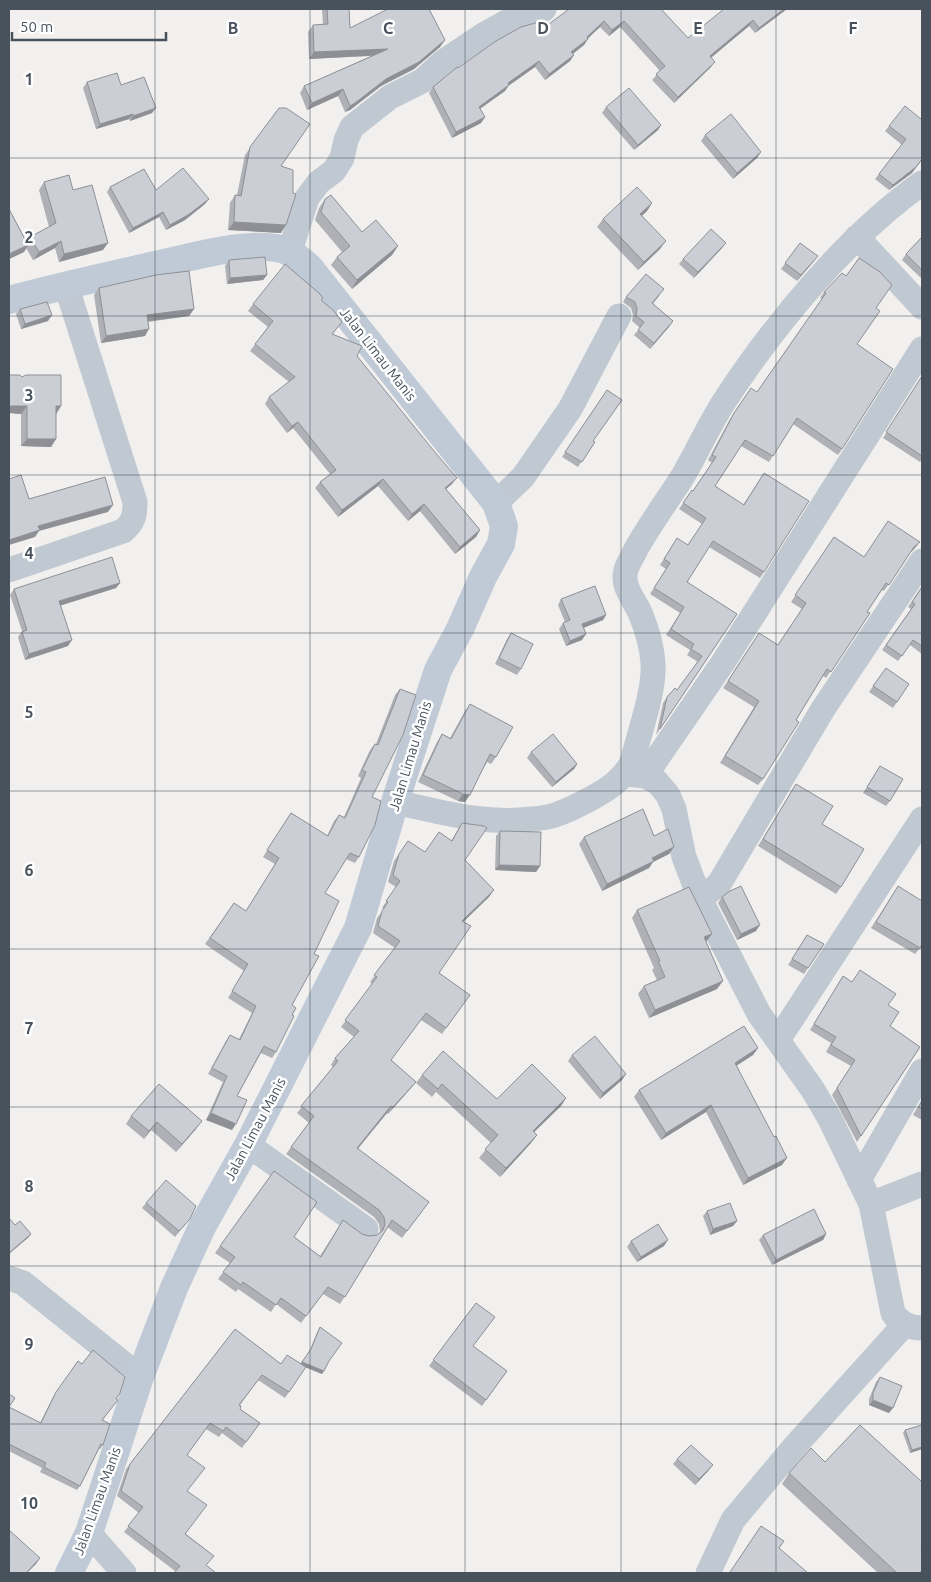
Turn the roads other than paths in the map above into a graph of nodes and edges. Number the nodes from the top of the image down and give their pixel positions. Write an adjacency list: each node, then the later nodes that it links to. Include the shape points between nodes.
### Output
1 (544, 9): 4 (street, via 512,19 485,34 443,62 422,81 390,97 352,127 334,171 319,182 307,198)
2 (922, 183): 3 (street)
3 (857, 237): 7 (street); 13 (street, via 750,363 629,563 626,582 640,613 653,662 652,682 632,762)
4 (290, 251): 5 (street, via 239,248); 10 (street, Jalan Limau Manis, via 309,267)
5 (66, 285): 6 (street); 12 (street, via 135,502 135,515 123,530)
6 (9, 300)
7 (922, 308)
8 (619, 316): 10 (street, via 570,409 523,477)
9 (922, 348): 13 (street, via 724,661)
10 (496, 503): 14 (street, Jalan Limau Manis, via 504,526 501,544 438,670)
11 (922, 561): 16 (street, via 823,709 719,884)
12 (9, 570)
13 (635, 775): 14 (street, via 553,816 521,820 452,816); 16 (street, via 657,782 668,795 684,857)
14 (395, 802): 19 (street, Jalan Limau Manis, via 358,928)
15 (922, 818): 17 (street)
16 (700, 899): 17 (street, via 759,1014)
17 (778, 1040): 20 (street, via 830,1119)
18 (922, 1072): 20 (street)
19 (248, 1145): 23 (street); 26 (street, Jalan Limau Manis, via 202,1227 174,1288)
20 (859, 1180): 22 (street)
21 (922, 1184): 22 (street)
22 (871, 1204): 25 (street, via 893,1313 897,1320)
23 (366, 1229)
24 (9, 1278): 26 (street, via 23,1283)
25 (913, 1326): 30 (street, via 795,1446 733,1520)
26 (140, 1377): 27 (street, Jalan Limau Manis)
27 (88, 1533): 28 (street, Jalan Limau Manis); 29 (street)
28 (69, 1573)
29 (124, 1573)
30 (708, 1573)

